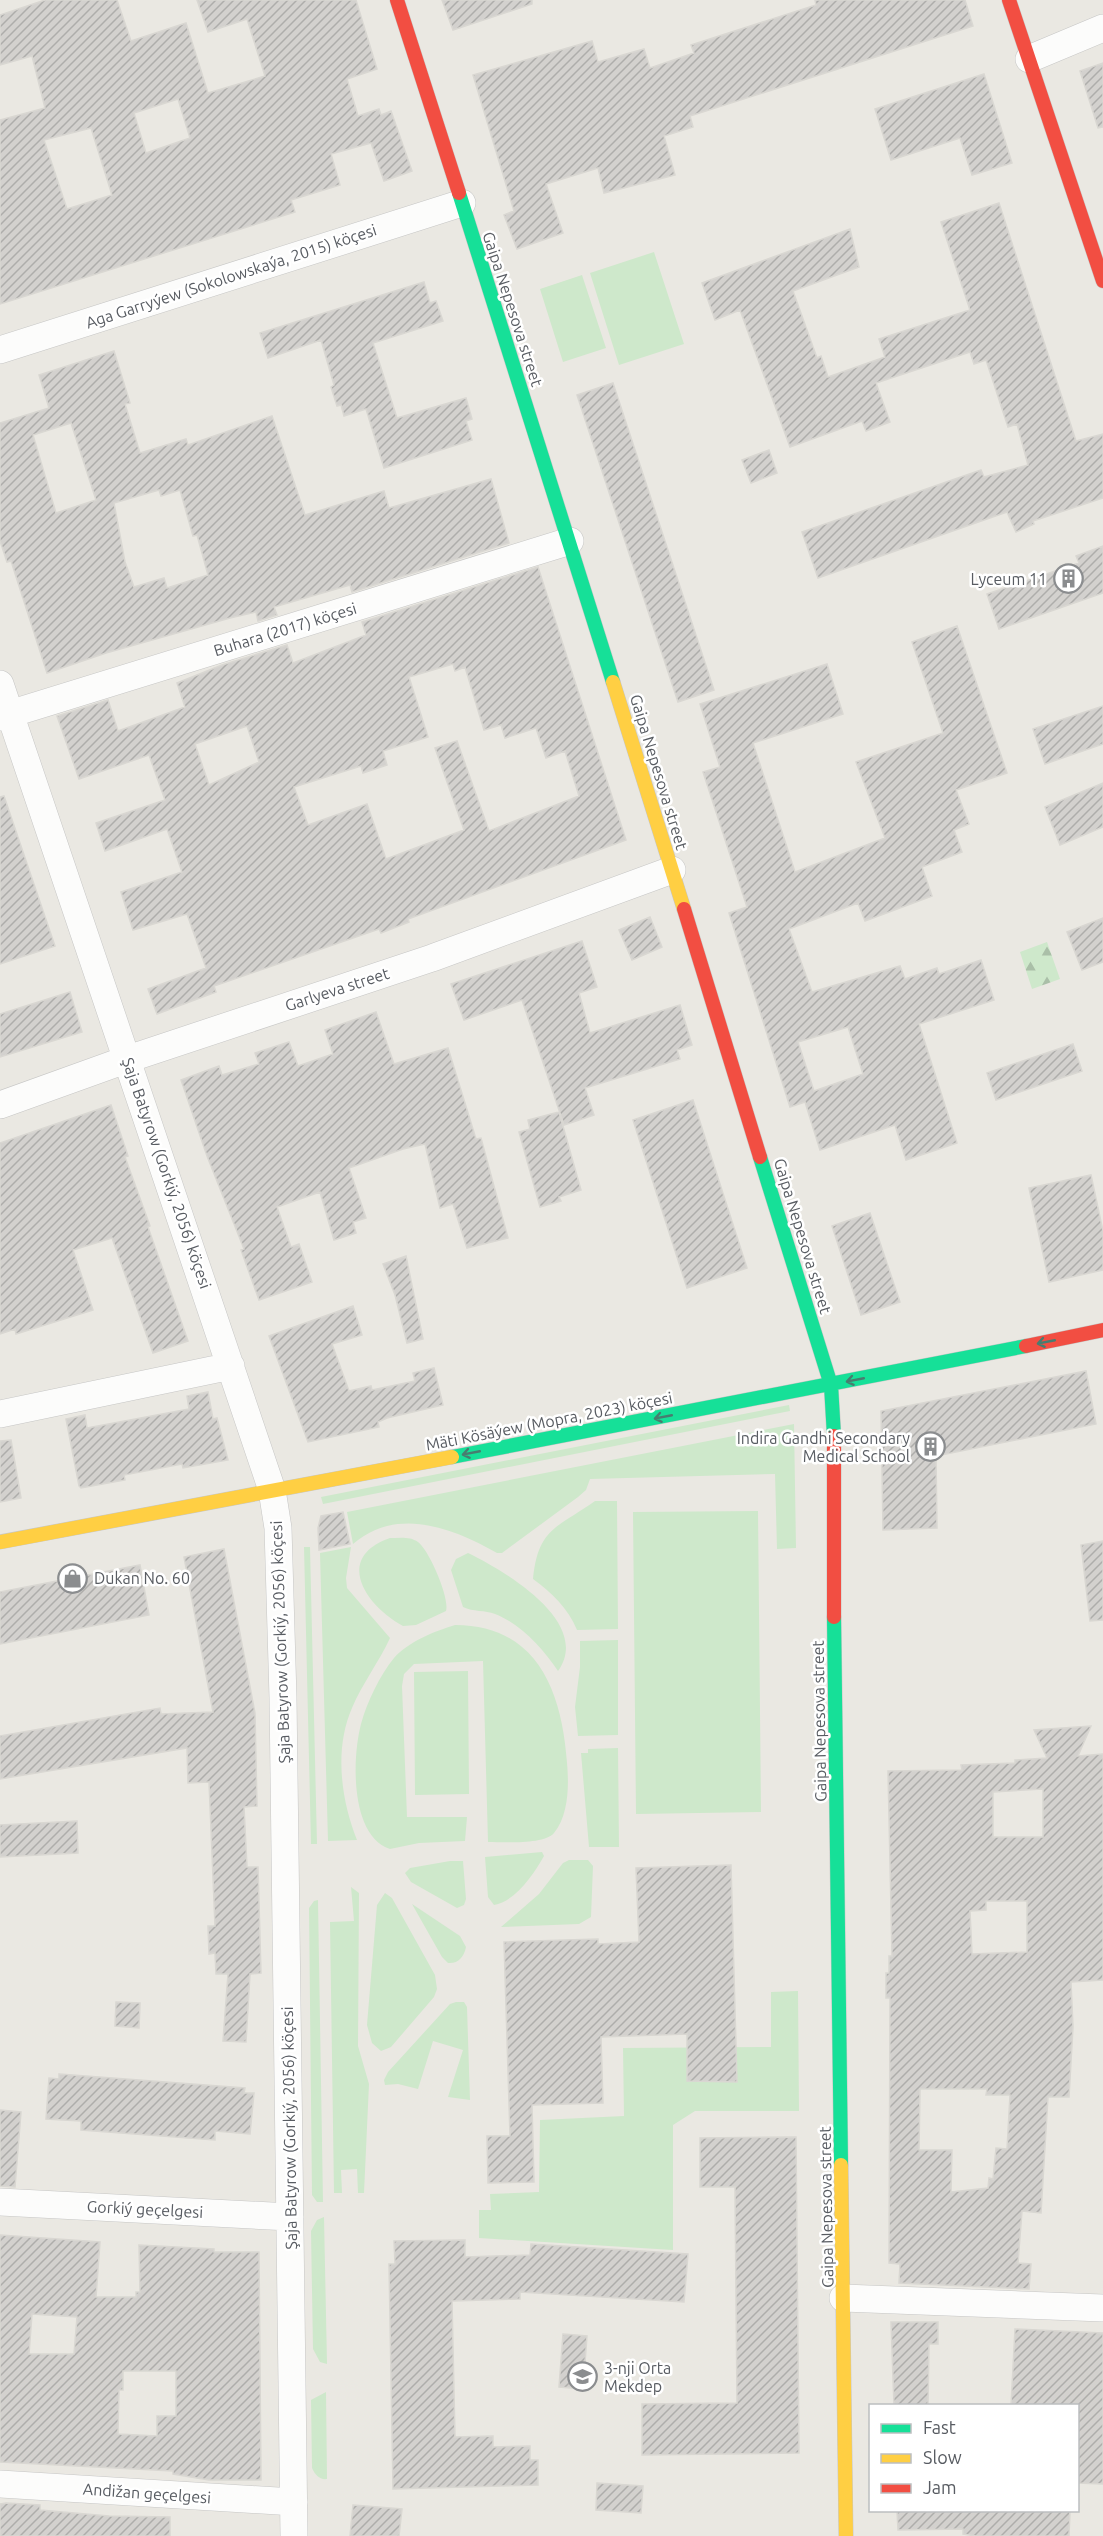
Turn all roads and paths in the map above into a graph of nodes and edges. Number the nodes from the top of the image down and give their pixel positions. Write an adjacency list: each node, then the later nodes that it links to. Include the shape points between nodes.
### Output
1 (397, 0): 5 (street, Gaipa Nepesova street)
2 (1009, 0): 4 (street)
3 (1103, 28): 4 (street)
4 (1029, 60): 6 (street)
5 (462, 203): 7 (street, Aga Garryýew (Sokolowskaýa, 2015) köçesi); 8 (street, Gaipa Nepesova street)
6 (1103, 281)
7 (0, 350)
8 (570, 542): 10 (street, Buhara (2017) köçesi); 11 (street, Gaipa Nepesova street)
9 (0, 684): 10 (street, Şaja Batyrow (Gorkiý, 2056) köçesi)
10 (5, 715): 12 (street, Şaja Batyrow (Gorkiý, 2056) köçesi)
11 (672, 870): 12 (street, Garlyeva street, via 432,958); 16 (street, Gaipa Nepesova street)
12 (128, 1059): 13 (street, Garlyeva street); 15 (street, Şaja Batyrow (Gorkiý, 2056) köçesi)
13 (0, 1105)
14 (1103, 1330): 16 (street, Mäti Kösäýew (Mopra, 2023) köçesi, one-way to 16)
15 (231, 1366): 17 (street); 18 (street, Şaja Batyrow (Gorkiý, 2056) köçesi)
16 (831, 1385): 18 (street, Mäti Kösäýew (Mopra, 2023) köçesi, one-way to 18); 22 (street, Gaipa Nepesova street)
17 (0, 1414)
18 (272, 1490): 19 (street, Mäti Kösäýew (Mopra, 2023) köçesi); 21 (street, Şaja Batyrow (Gorkiý, 2056) köçesi, via 278,1528 283,1698)
19 (0, 1542)
20 (0, 2202): 21 (street, Gorkiý geçelgesi)
21 (290, 2217): 25 (street, Şaja Batyrow (Gorkiý, 2056) köçesi)
22 (843, 2298): 23 (street); 27 (street, Gaipa Nepesova street)
23 (1103, 2308)
24 (0, 2484): 25 (street, Andižan geçelgesi)
25 (294, 2502): 26 (street, Şaja Batyrow (Gorkiý, 2056) köçesi)
26 (294, 2536)
27 (846, 2536)

